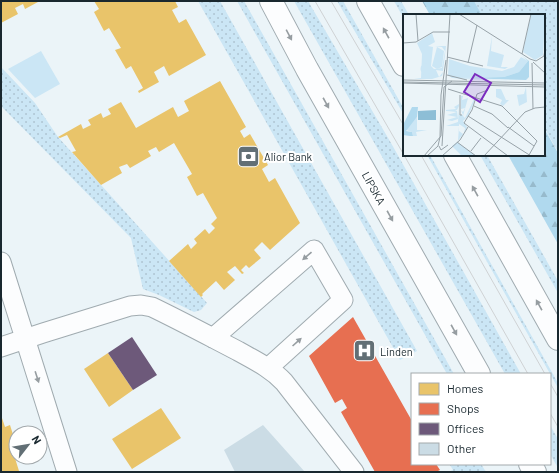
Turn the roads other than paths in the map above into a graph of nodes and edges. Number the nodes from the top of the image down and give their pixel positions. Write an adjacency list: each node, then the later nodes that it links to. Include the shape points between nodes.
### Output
1 (271, 1): 11 (main road, LIPSKA, one-way to 11)
2 (368, 1): 3 (main road, one-way to 2)
3 (403, 63)
4 (456, 156): 8 (main road, one-way to 4)
5 (1, 262): 7 (street)
6 (213, 338): 7 (street, via 152,307 141,305 130,306); 10 (street); 10 (street, one-way to 6, via 343,300 314,250)
7 (25, 339): 9 (street); 12 (street, one-way to 12)
8 (558, 339)
9 (1, 348)
10 (268, 368): 13 (street, via 284,382)
11 (478, 373)
12 (67, 472)
13 (354, 472)

